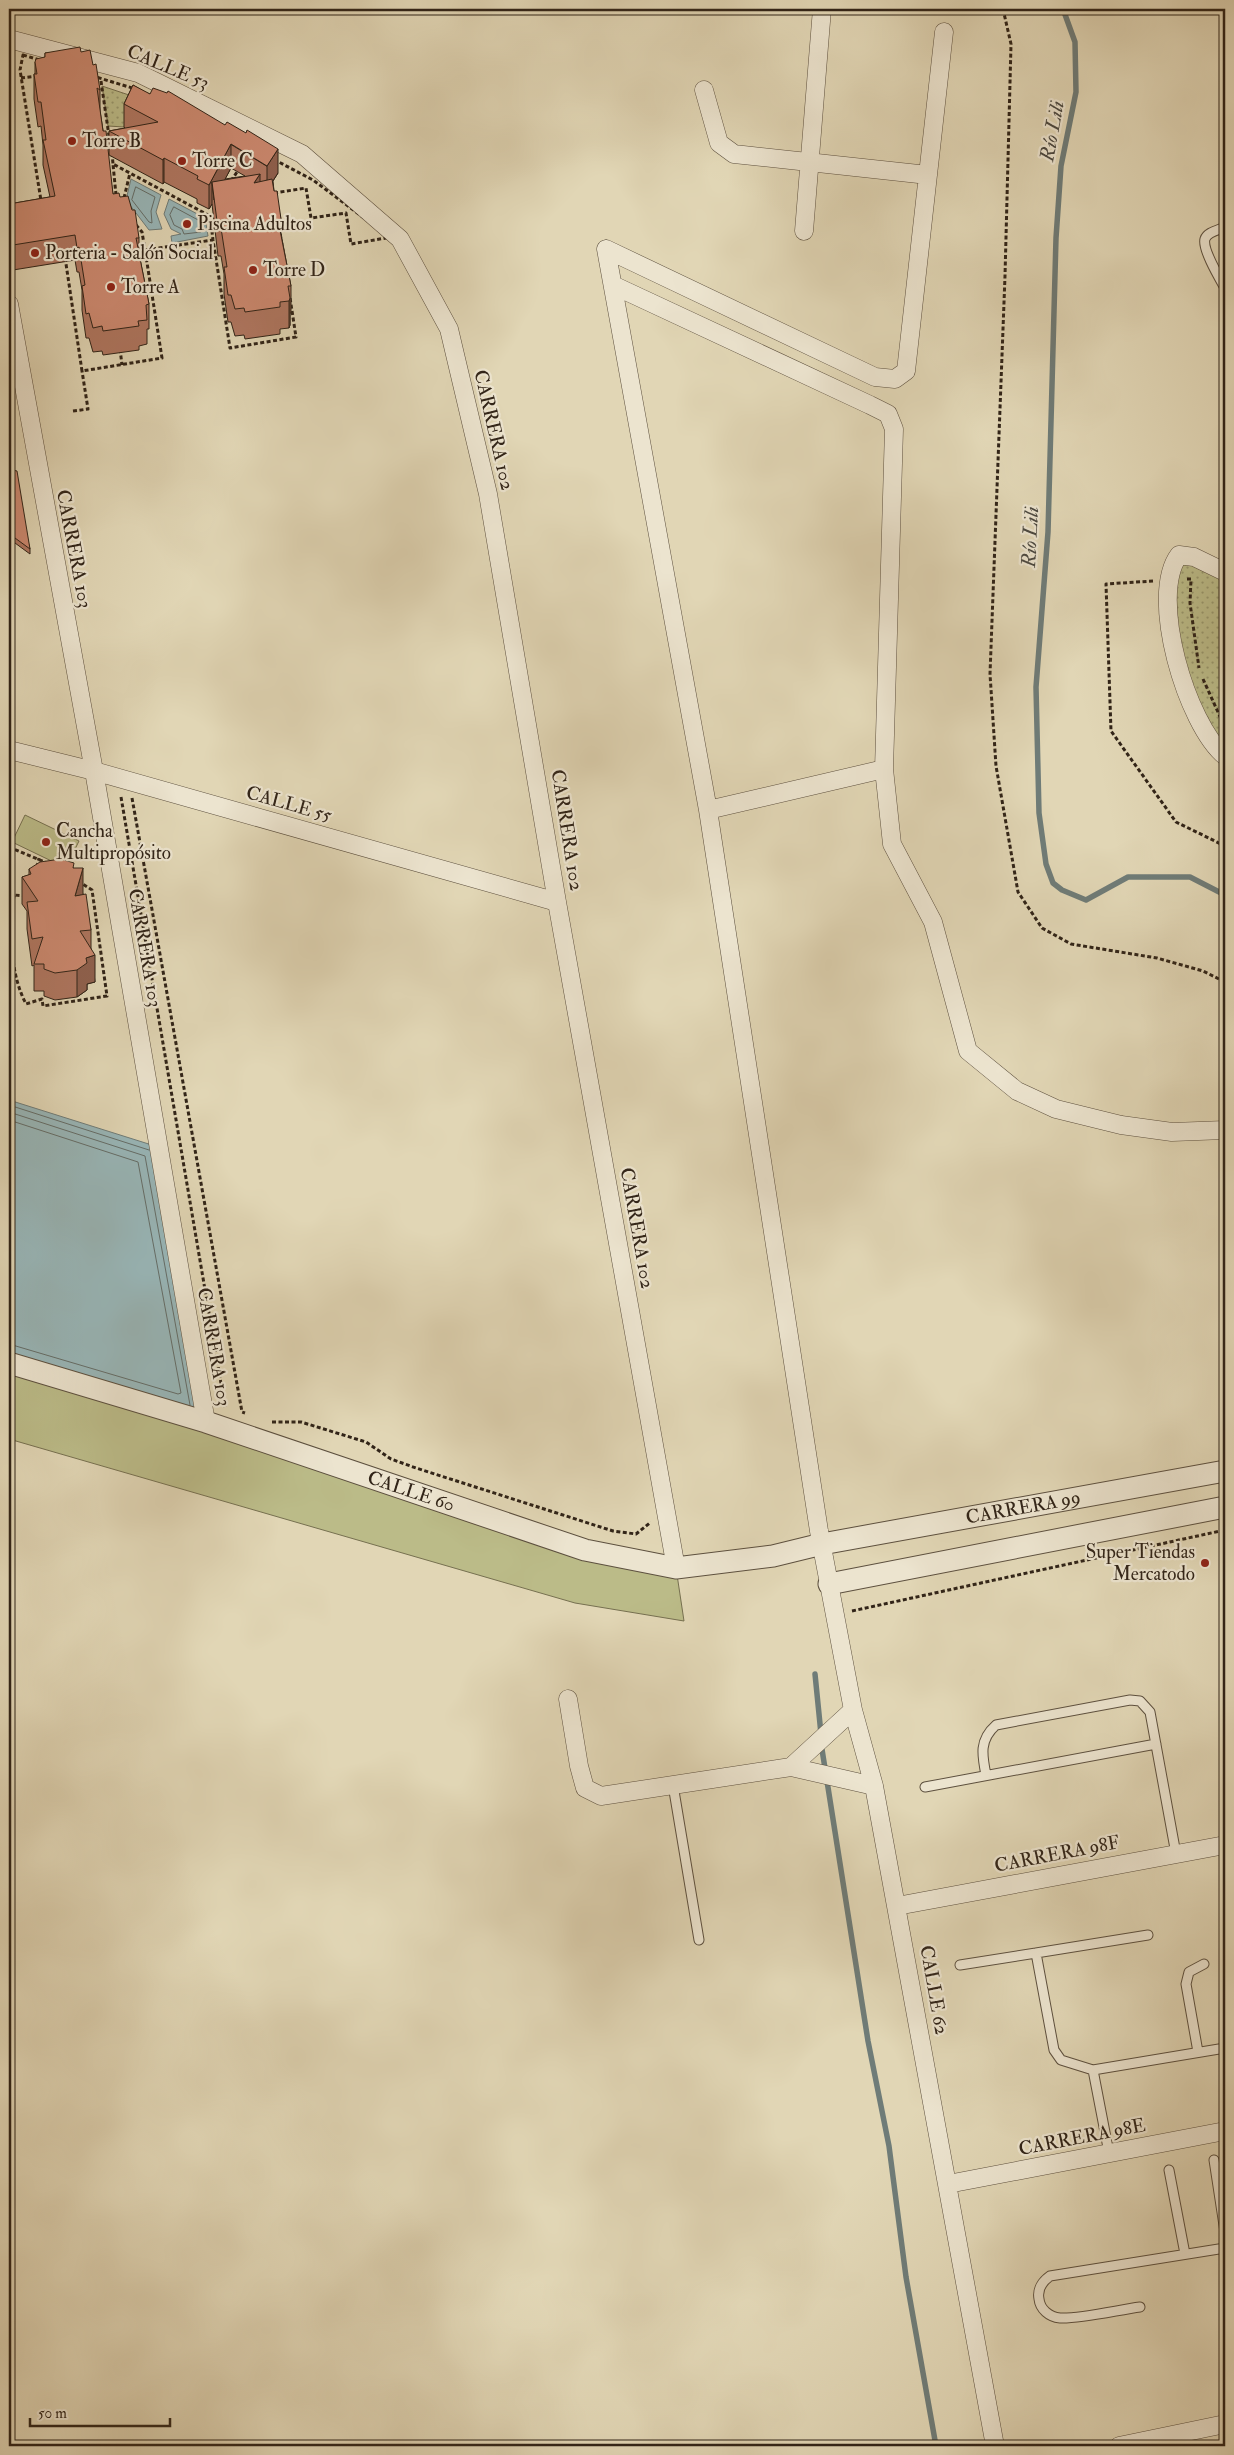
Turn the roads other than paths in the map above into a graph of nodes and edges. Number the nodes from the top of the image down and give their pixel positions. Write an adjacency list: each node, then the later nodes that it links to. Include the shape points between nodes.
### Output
1 (822, 9): 6 (street)
2 (944, 32): 7 (street)
3 (9, 39): 5 (street, CALLE 53, via 138,74)
4 (704, 90): 6 (street, via 719,143 734,154)
5 (302, 154): 19 (street, CARRERA 102, via 400,239 449,329 488,494)
6 (810, 163): 7 (street); 9 (street)
7 (928, 175): 10 (street, CALLE 62, via 906,371 895,379 875,377 606,250)
8 (1225, 227): 11 (lane, via 1205,239 1205,248)
9 (804, 231)
10 (615, 286): 16 (street, via 888,414 894,429); 18 (street, CALLE 62)
11 (1225, 288)
12 (9, 304): 17 (street, CARRERA 103)
13 (1225, 572): 15 (street, via 1194,557 1179,555 1174,561 1169,581 1172,644 1181,680 1207,735)
14 (9, 750): 17 (street, CALLE 55)
15 (1225, 756)
16 (884, 769): 18 (street); 20 (street, via 892,844 933,922 968,1051 1017,1091 1056,1108 1129,1126 1172,1132)
17 (94, 771): 19 (street, CALLE 55); 22 (street, CARRERA 103)
18 (708, 810): 25 (street, CALLE 62)
19 (557, 902): 26 (street, CARRERA 102)
20 (1225, 1130)
21 (9, 1363): 22 (street, CALLE 60)
22 (206, 1422): 26 (street, CALLE 60, via 582,1550)
23 (1225, 1475): 25 (street, CARRERA 99)
24 (1225, 1507): 27 (street, CARRERA 99)
25 (822, 1544): 26 (street, CALLE 60, via 773,1556); 27 (street, CALLE 62)
26 (676, 1568)
27 (829, 1584): 29 (street, CALLE 62)
28 (568, 1699): 33 (street, via 585,1788 602,1796)
29 (852, 1710): 31 (street); 34 (street, CALLE 62)
30 (1156, 1744): 32 (lane); 32 (lane, via 1148,1707 1136,1700 1121,1702 996,1725 984,1738 982,1747); 37 (lane)
31 (791, 1767): 33 (street); 34 (street)
32 (986, 1775): 35 (lane)
33 (673, 1785): 40 (lane)
34 (874, 1786): 38 (street, CALLE 62)
35 (925, 1787)
36 (1225, 1845): 37 (street, CARRERA 98F)
37 (1176, 1854): 38 (street, CARRERA 98F)
38 (896, 1906): 51 (street, CALLE 62)
39 (1148, 1935): 41 (lane)
40 (700, 1940)
41 (1036, 1953): 43 (lane); 46 (lane, via 1054,2050 1061,2060)
42 (1204, 1964): 45 (lane, via 1189,1972 1186,1984)
43 (960, 1965)
44 (1225, 2048): 45 (lane)
45 (1198, 2052): 46 (lane)
46 (1093, 2070): 48 (lane)
47 (1225, 2131): 48 (street, CARRERA 98E)
48 (1109, 2153): 51 (street, CARRERA 98E)
49 (1214, 2160): 52 (lane)
50 (1169, 2170): 54 (lane)
51 (948, 2184): 57 (street, CALLE 62)
52 (1225, 2232)
53 (1225, 2248): 54 (lane)
54 (1185, 2254): 55 (lane, via 1050,2276 1044,2280 1038,2293 1046,2313 1060,2318)
55 (1140, 2307)
56 (1225, 2424): 58 (street)
57 (995, 2446)
58 (1124, 2446)

